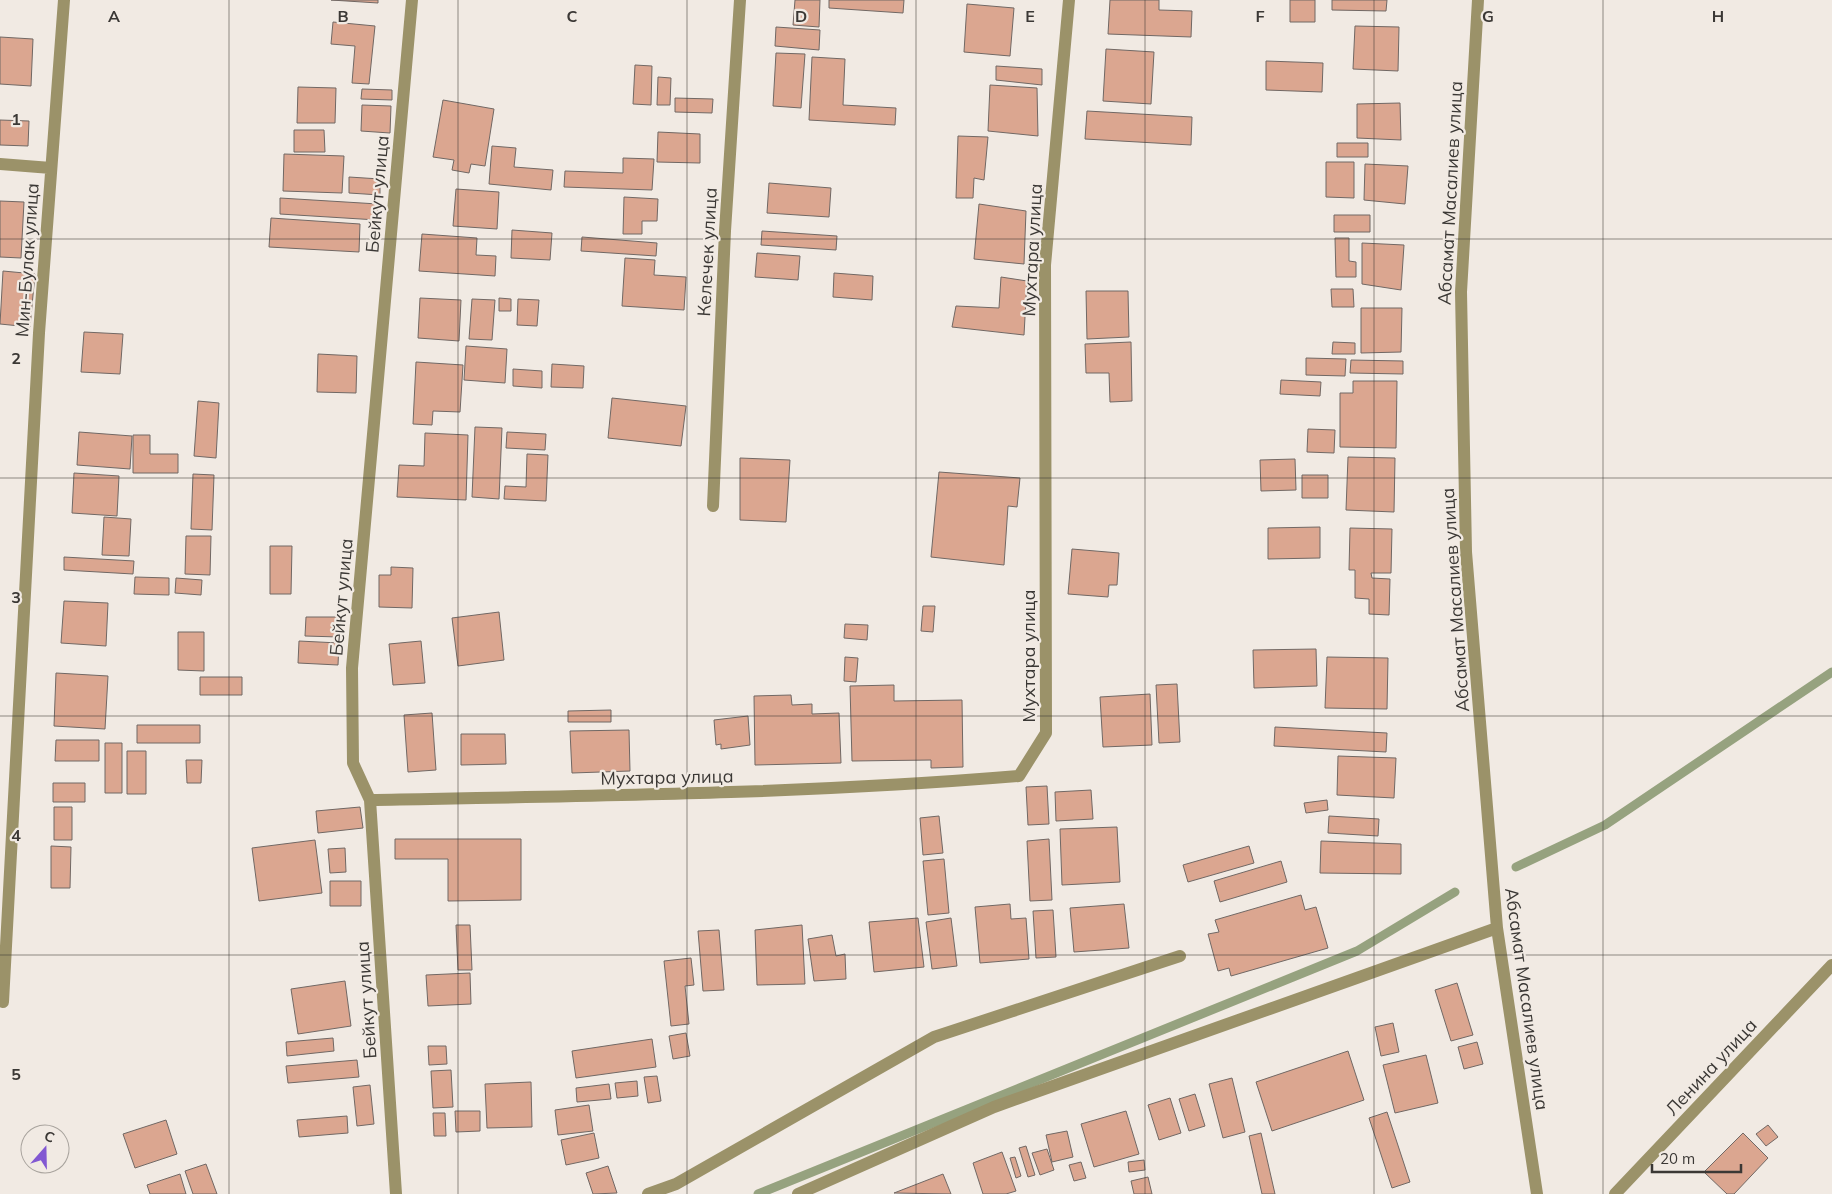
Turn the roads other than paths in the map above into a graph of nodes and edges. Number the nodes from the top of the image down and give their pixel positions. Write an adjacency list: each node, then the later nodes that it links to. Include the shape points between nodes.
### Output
1 (64, 0): 7 (street, Мин-Булак улица)
2 (412, 0): 9 (street, Бейкут улица, via 352,668 353,763)
3 (740, 0): 8 (street, Келечек улица, via 725,231)
4 (1069, 0): 9 (street, Мухтара улица, via 1045,265 1046,733 1019,776 699,795)
5 (1478, 0): 10 (street, Абсамат Масалиев улица, via 1461,292 1466,552)
6 (0, 164): 7 (street)
7 (51, 168): 13 (street, Мин-Булак улица, via 38,343)
8 (713, 506)
9 (370, 800): 14 (street, Бейкут улица)
10 (1497, 928): 16 (street, via 994,1107); 17 (street, Абсамат Масалиев улица)
11 (1180, 956): 15 (street, via 934,1037 676,1184)
12 (1832, 965): 18 (street, Ленина улица)
13 (3, 1002)
14 (396, 1194)
15 (648, 1194)
16 (798, 1194)
17 (1537, 1194)
18 (1615, 1194)

